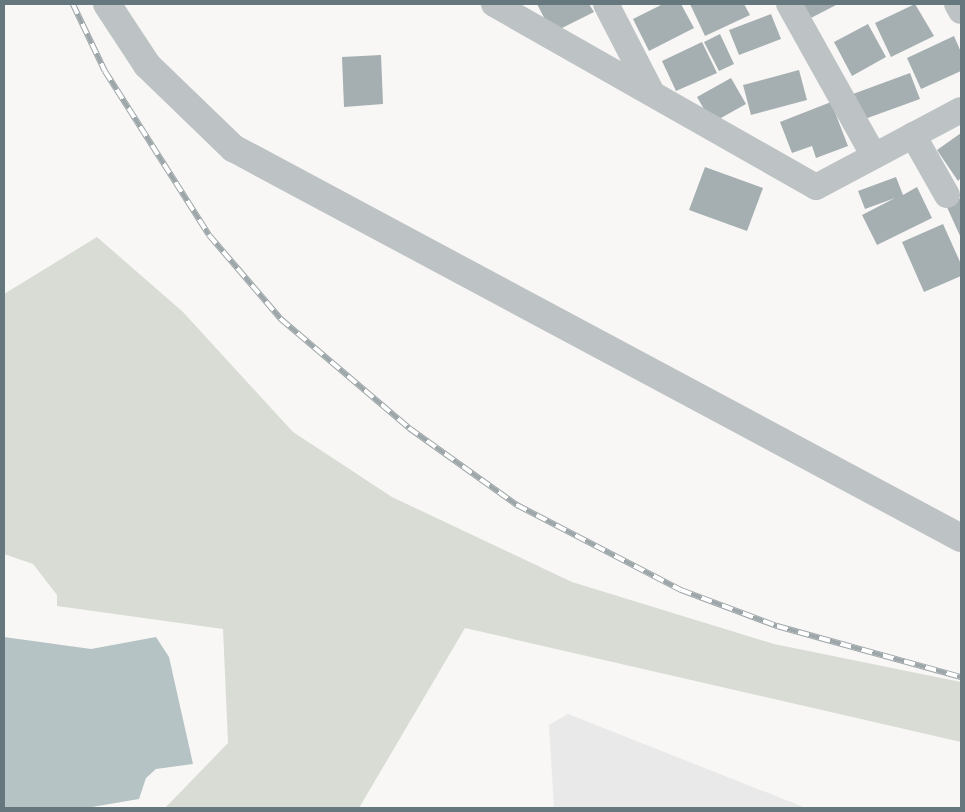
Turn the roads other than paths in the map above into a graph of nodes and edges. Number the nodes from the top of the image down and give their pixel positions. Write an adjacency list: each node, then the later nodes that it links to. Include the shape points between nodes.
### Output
1 (107, 4): 12 (street, via 148,65 232,148)
2 (494, 4): 7 (street)
3 (606, 4): 7 (street)
4 (789, 4): 10 (street)
5 (957, 4): 6 (street)
6 (961, 11)
7 (652, 92): 10 (street, via 816,187)
8 (961, 110): 9 (street)
9 (913, 135): 10 (street); 11 (street)
10 (874, 156)
11 (947, 195)
12 (961, 538)

